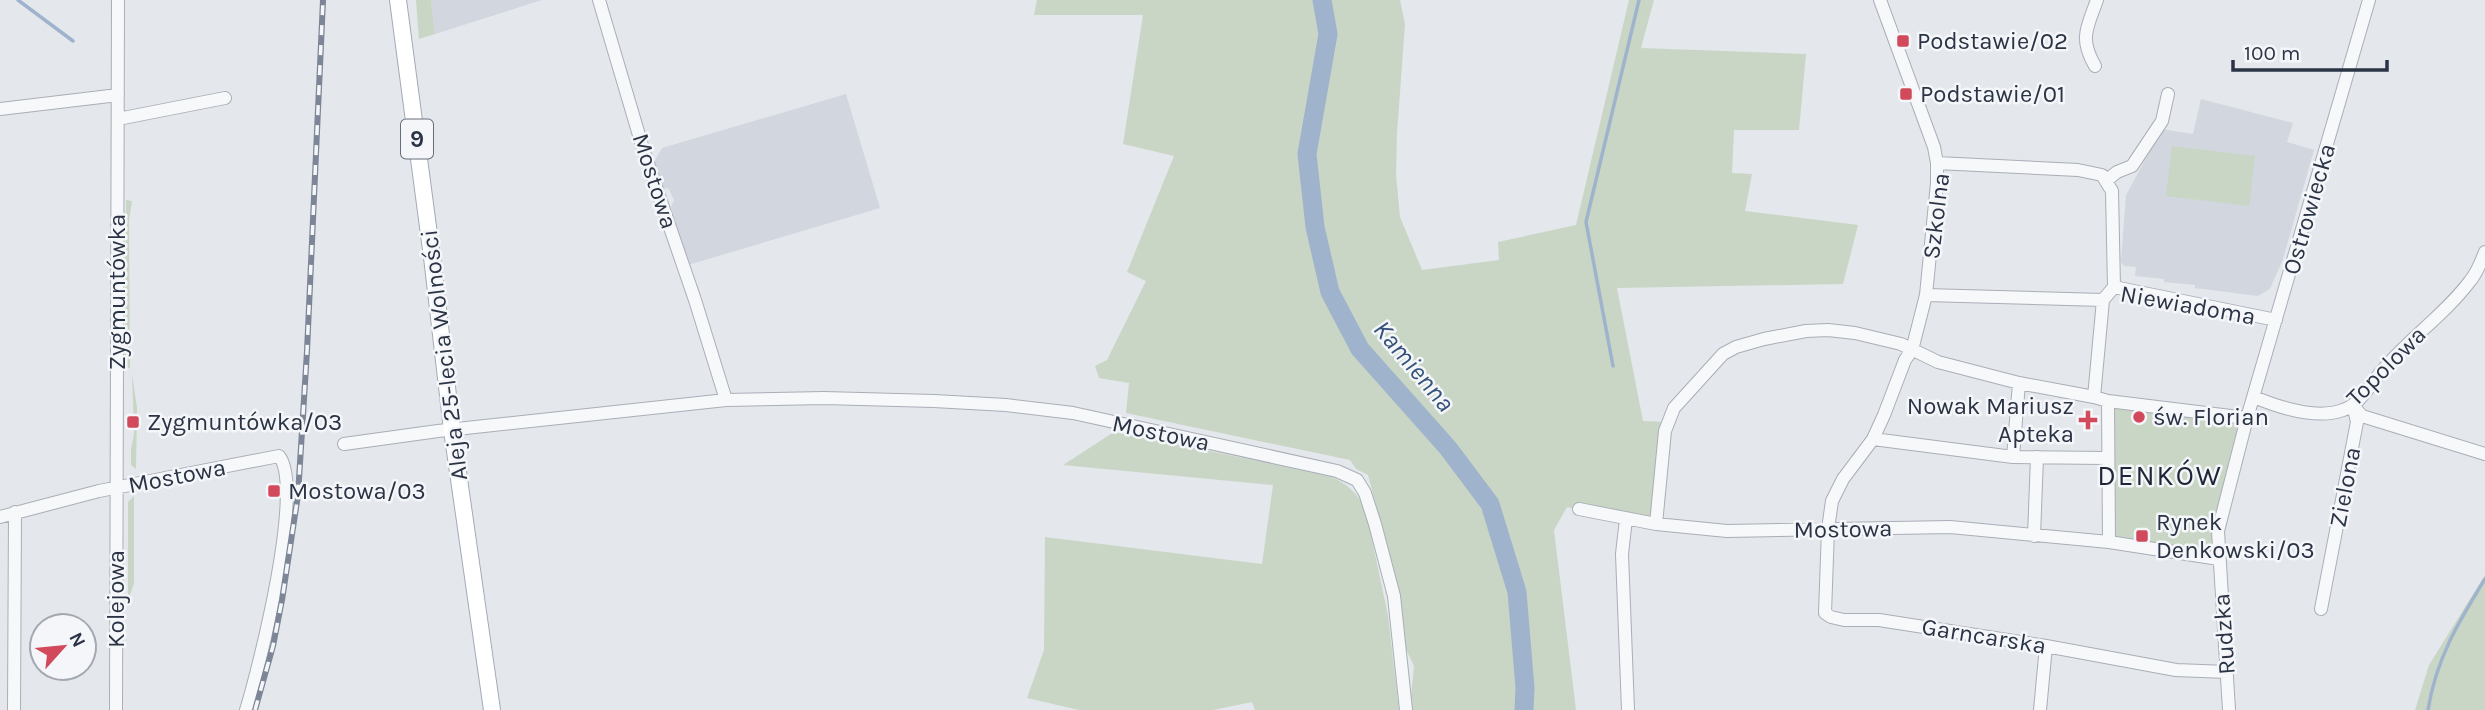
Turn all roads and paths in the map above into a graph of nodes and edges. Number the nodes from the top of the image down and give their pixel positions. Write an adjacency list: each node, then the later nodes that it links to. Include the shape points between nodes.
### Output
1 (118, 0): 9 (street, Zygmuntówka)
2 (398, 0): 28 (main road, Aleja 25-lecia Wolności / 9)
3 (599, 0): 24 (street, Mostowa)
4 (1880, 0): 13 (street)
5 (2097, 0): 7 (street, via 2085,35)
6 (2369, 0): 19 (street, Ostrowiecka)
7 (2095, 66)
8 (2168, 94): 14 (street, via 2162,121 2132,166)
9 (118, 95): 11 (street); 12 (street, Zygmuntówka)
10 (225, 98): 12 (street)
11 (0, 109)
12 (118, 119): 35 (street, Zygmuntówka)
13 (1937, 163): 14 (street, Szkolna, via 2085,171); 17 (street, Szkolna)
14 (2107, 180): 16 (street, via 2113,201)
15 (2485, 253): 26 (street, Topolowa, via 2462,292 2400,350)
16 (2114, 287): 18 (street, Niewiadoma); 19 (street, Niewiadoma)
17 (1926, 295): 18 (street, Niewiadoma); 20 (street, Szkolna)
18 (2103, 300): 22 (street, Niewiadoma)
19 (2276, 320): 23 (street, Ostrowiecka)
20 (1912, 350): 21 (street, via 1938,362); 29 (street, Szkolna); 40 (street, via 1828,330 1775,337 1723,355 1668,422)
21 (2020, 383): 22 (street); 32 (street)
22 (2094, 397): 25 (street)
23 (2254, 397): 26 (street, Topolowa, via 2318,413); 27 (street, Ostrowiecka)
24 (726, 400): 28 (street, Mostowa); 52 (street, Mostowa, via 824,398 1041,408 1349,474 1364,493 1394,596)
25 (2108, 401): 27 (street); 34 (street)
26 (2353, 405): 31 (street, via 2362,416); 45 (street, Zielona, via 2357,422)
27 (2247, 418): 44 (street, Rudzka, via 2218,531)
28 (452, 430): 30 (street, Mostowa); 51 (main road, Aleja 25-lecia Wolności / 9)
29 (1872, 439): 32 (street); 41 (street, Szkolna, via 1832,501)
30 (344, 444)
31 (2485, 454)
32 (2013, 457): 33 (street)
33 (2037, 457): 34 (street); 42 (street)
34 (2108, 458): 43 (street)
35 (117, 489): 37 (street, Mostowa); 49 (street, Kolejowa); 50 (street, Mostowa, via 279,456 284,462 288,508 275,592)
36 (1579, 509): 39 (street, Mostowa)
37 (15, 512): 38 (street, Mostowa); 48 (street)
38 (0, 517)
39 (1626, 519): 40 (street, Mostowa); 53 (street, via 1622,554)
40 (1656, 524): 41 (street, Mostowa, via 1727,531)
41 (1828, 529): 42 (street, Mostowa, via 1950,527); 46 (street, Garncarska, via 1824,604 1831,617)
42 (2034, 536): 43 (street, Mostowa)
43 (2109, 542): 44 (street, Mostowa)
44 (2219, 559): 47 (street, Rudzka)
45 (2321, 610)
46 (2046, 646): 47 (street, Garncarska, via 2176,670); 54 (street)
47 (2227, 672): 55 (street, Rudzka)
48 (14, 710)
49 (116, 710)
50 (246, 710)
51 (492, 710)
52 (1406, 710)
53 (1628, 710)
54 (2040, 710)
55 (2229, 710)

